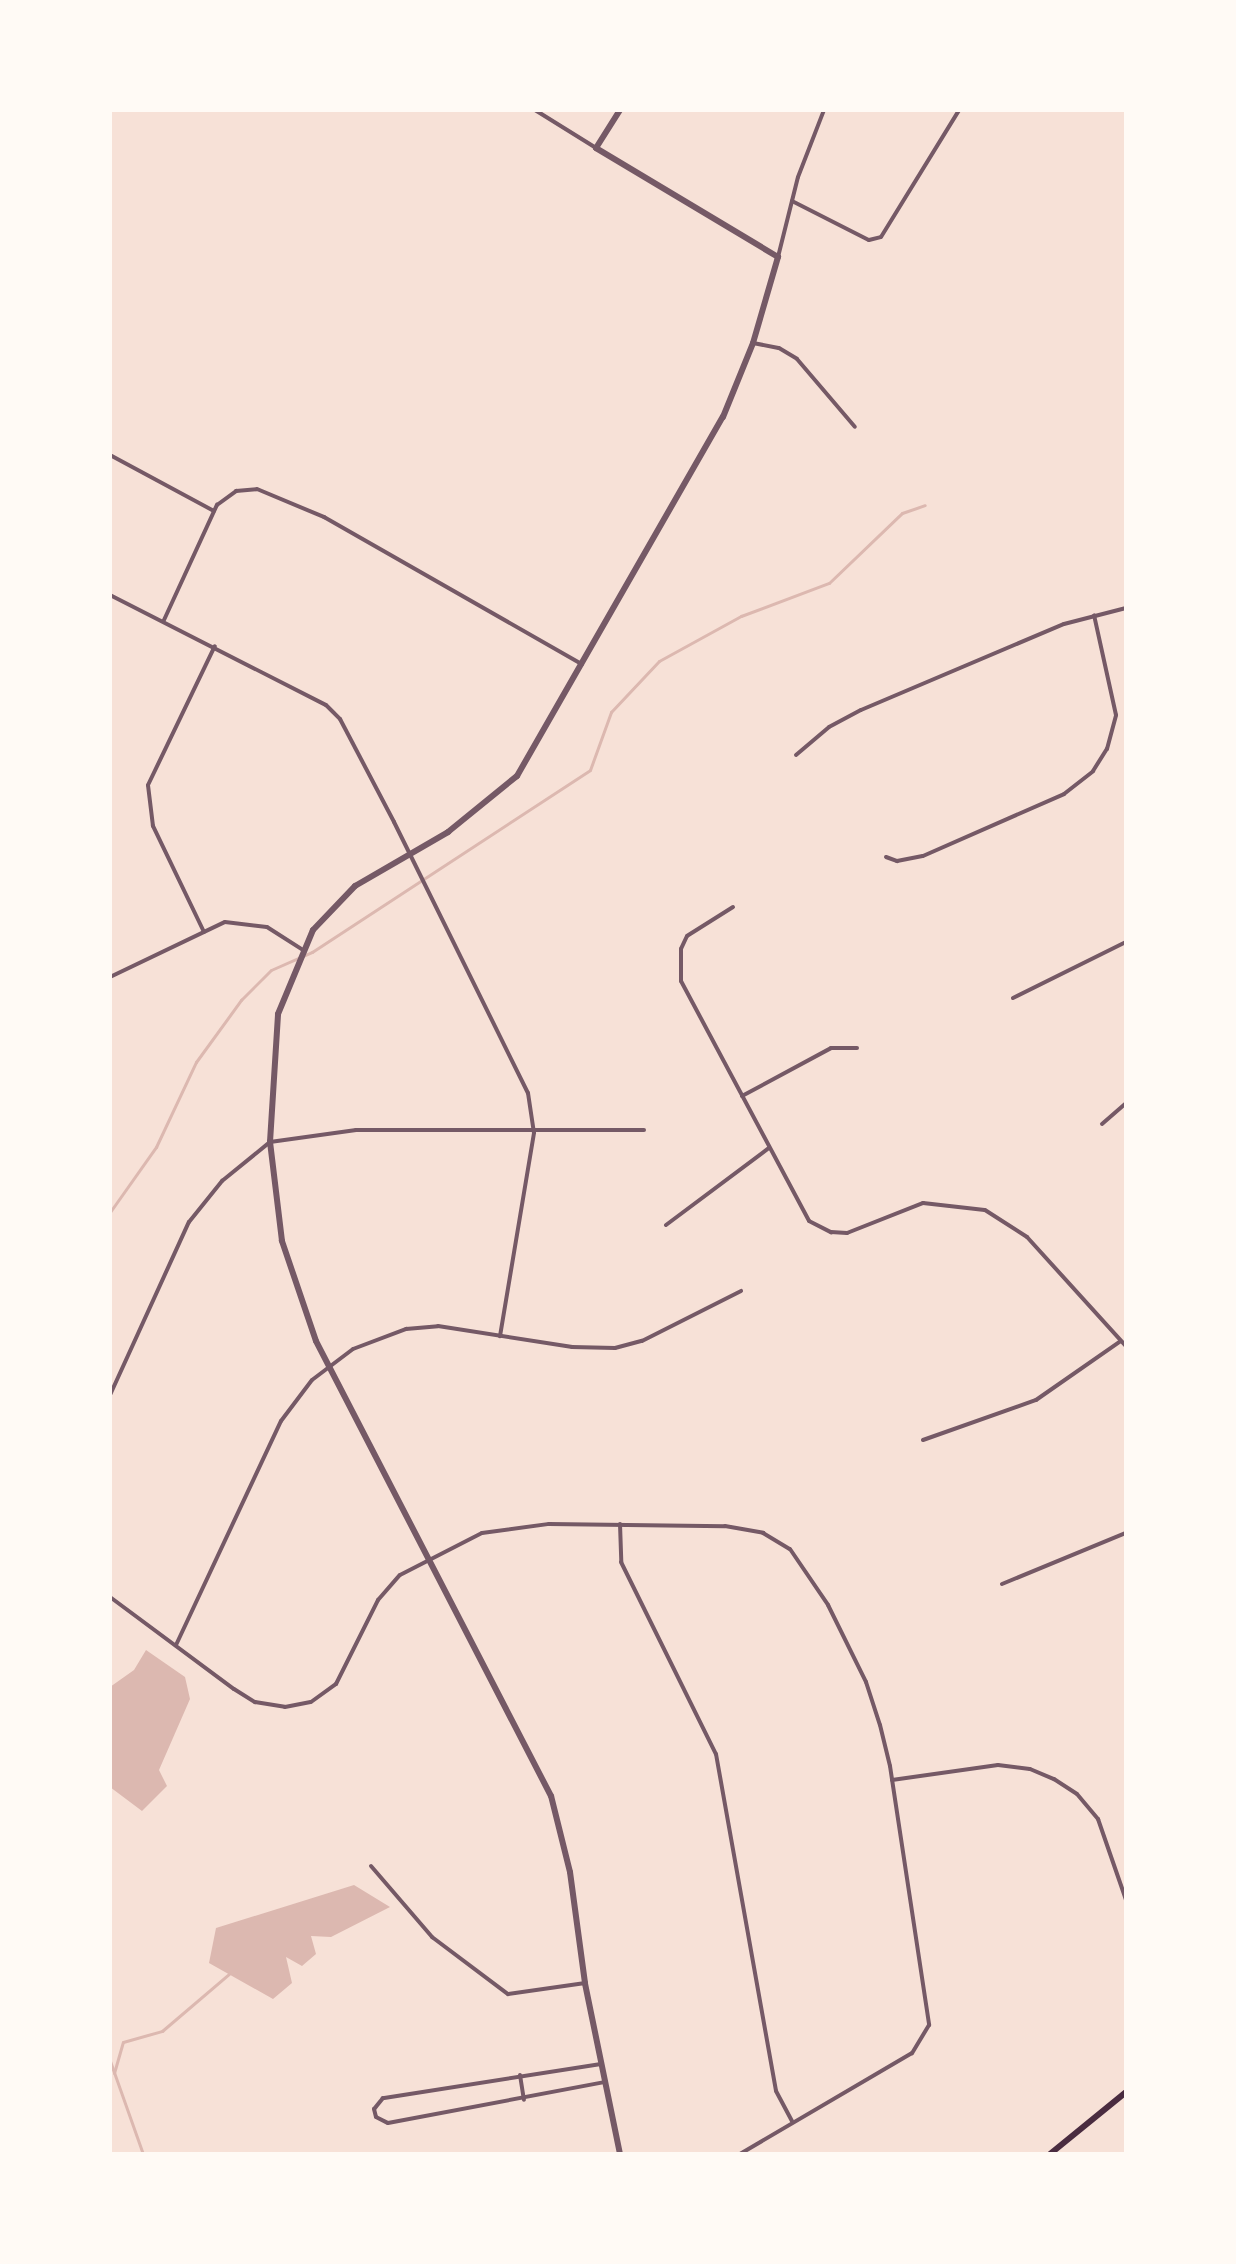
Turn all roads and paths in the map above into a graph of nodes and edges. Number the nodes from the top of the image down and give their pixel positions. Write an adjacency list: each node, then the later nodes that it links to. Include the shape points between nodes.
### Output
1 (535, 110): 5 (street)
2 (620, 110): 5 (street)
3 (824, 110): 6 (street)
4 (959, 110): 6 (street, via 881,237 869,240)
5 (596, 148): 7 (street)
6 (792, 201): 7 (street)
7 (778, 257): 8 (street)
8 (753, 343): 9 (street, via 779,348 797,359); 17 (street, via 723,417)
9 (855, 427)
10 (110, 455): 11 (street)
11 (214, 511): 15 (street); 17 (street, via 229,495 244,489 286,498 423,570)
12 (110, 595): 15 (street)
13 (1126, 608): 14 (street)
14 (1094, 615): 18 (street, via 861,710 829,727); 20 (street, via 1116,715 1107,749 1093,771 1064,794 923,856 897,861)
15 (164, 620): 16 (street)
16 (216, 646): 19 (street, via 333,711); 22 (street, via 148,785 153,826)
17 (582, 664): 19 (street, via 517,776 483,808)
18 (796, 755)
19 (409, 854): 24 (street, via 343,896); 32 (street, via 517,1066)
20 (886, 857)
21 (733, 907): 28 (street, via 691,931 679,965 685,988)
22 (204, 932): 24 (street, via 225,922 246,922 278,932); 25 (street)
23 (1126, 942): 26 (street)
24 (303, 950): 33 (street, via 278,1014)
25 (110, 977)
26 (1013, 998)
27 (857, 1048): 28 (street, via 831,1048)
28 (742, 1096): 34 (street)
29 (1126, 1103): 30 (street)
30 (1102, 1124)
31 (644, 1130): 32 (street)
32 (534, 1133): 33 (street, via 356,1130); 37 (street)
33 (270, 1142): 40 (street, via 285,1252); 41 (street, via 198,1208)
34 (769, 1148): 35 (street); 38 (street, via 802,1212 831,1232 855,1231 893,1212 934,1203 972,1206 1006,1220)
35 (666, 1225)
36 (741, 1291): 37 (street, via 642,1341 615,1348)
37 (500, 1336): 40 (street, via 454,1327 406,1329 366,1342)
38 (1121, 1341): 39 (street); 42 (street, via 1036,1400)
39 (1126, 1346)
40 (329, 1367): 45 (street); 48 (street, via 281,1421)
41 (110, 1395)
42 (923, 1440)
43 (620, 1524): 45 (street, via 514,1526 466,1539); 49 (street, via 738,1527 790,1549 816,1583 866,1682); 58 (street, via 621,1562 716,1754 776,2091)
44 (1126, 1533): 46 (street)
45 (429, 1558): 48 (street, via 383,1593 342,1676 305,1704 255,1702); 52 (street, via 551,1796 570,1872)
46 (1002, 1584)
47 (110, 1597): 48 (street)
48 (175, 1646)
49 (892, 1780): 51 (street, via 998,1765 1054,1779 1077,1794 1098,1819); 58 (street, via 928,2032 912,2053)
50 (371, 1866): 52 (street, via 432,1937 508,1994)
51 (1126, 1900)
52 (585, 1983): 53 (street)
53 (601, 2064): 54 (street); 55 (street)
54 (520, 2075): 57 (street); 57 (street, via 383,2098 374,2109 376,2117 388,2123)
55 (604, 2082): 57 (street); 59 (street)
56 (1126, 2092): 61 (main road)
57 (524, 2100)
58 (792, 2121): 60 (street)
59 (620, 2154)
60 (740, 2154)
61 (1050, 2154)

